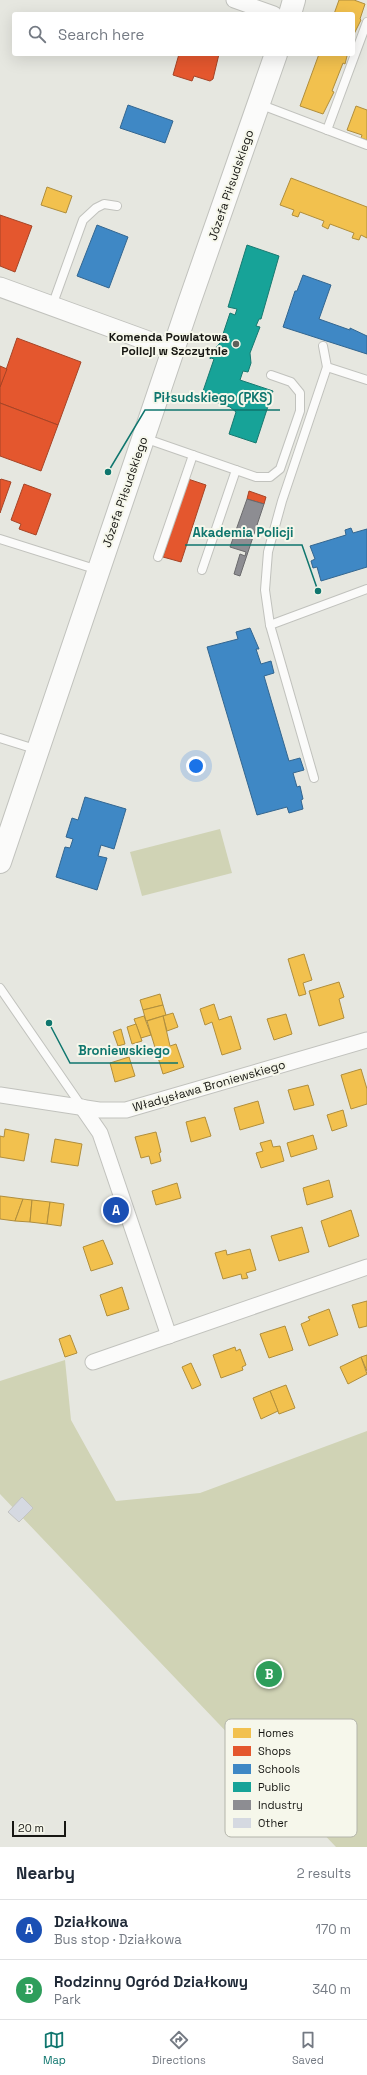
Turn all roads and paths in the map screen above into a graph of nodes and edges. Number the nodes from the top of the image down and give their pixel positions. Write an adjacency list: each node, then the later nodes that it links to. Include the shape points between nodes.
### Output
1 (234, 0): 3 (street)
2 (294, 0): 4 (main road)
3 (268, 12)
4 (291, 12)
5 (367, 22): 6 (lane)
6 (355, 54)
7 (275, 56): 9 (main road, Józefa Piłsudskiego)
8 (354, 56): 10 (lane)
9 (258, 104): 10 (lane); 16 (main road, Józefa Piłsudskiego)
10 (327, 130): 11 (lane)
11 (367, 145)
12 (117, 206): 14 (lane, via 104,204 83,220)
13 (0, 287): 14 (street)
14 (52, 307): 16 (street)
15 (323, 346): 17 (lane)
16 (173, 350): 20 (main road, Józefa Piłsudskiego)
17 (327, 367): 19 (lane); 28 (lane, via 282,501 268,552 265,590)
18 (271, 375): 22 (lane, via 291,382 300,393 300,411 280,470 270,477 256,477)
19 (367, 380)
20 (144, 438): 21 (lane); 25 (main road, Józefa Piłsudskiego)
21 (193, 455): 22 (lane); 24 (lane)
22 (236, 470): 26 (lane)
23 (0, 539): 25 (lane)
24 (158, 557)
25 (99, 570): 30 (main road, Józefa Piłsudskiego)
26 (202, 570)
27 (367, 589): 28 (lane)
28 (270, 625): 31 (lane)
29 (0, 738): 30 (lane)
30 (39, 751): 32 (main road, Józefa Piłsudskiego)
31 (314, 778)
32 (0, 862)
33 (0, 988): 36 (lane)
34 (367, 1040): 36 (street, Władysława Broniewskiego, via 137,1108 111,1110)
35 (0, 1095): 36 (street, Władysława Broniewskiego)
36 (82, 1107): 38 (street, via 100,1133)
37 (367, 1267): 38 (street)
38 (169, 1336): 39 (street)
39 (93, 1362)

